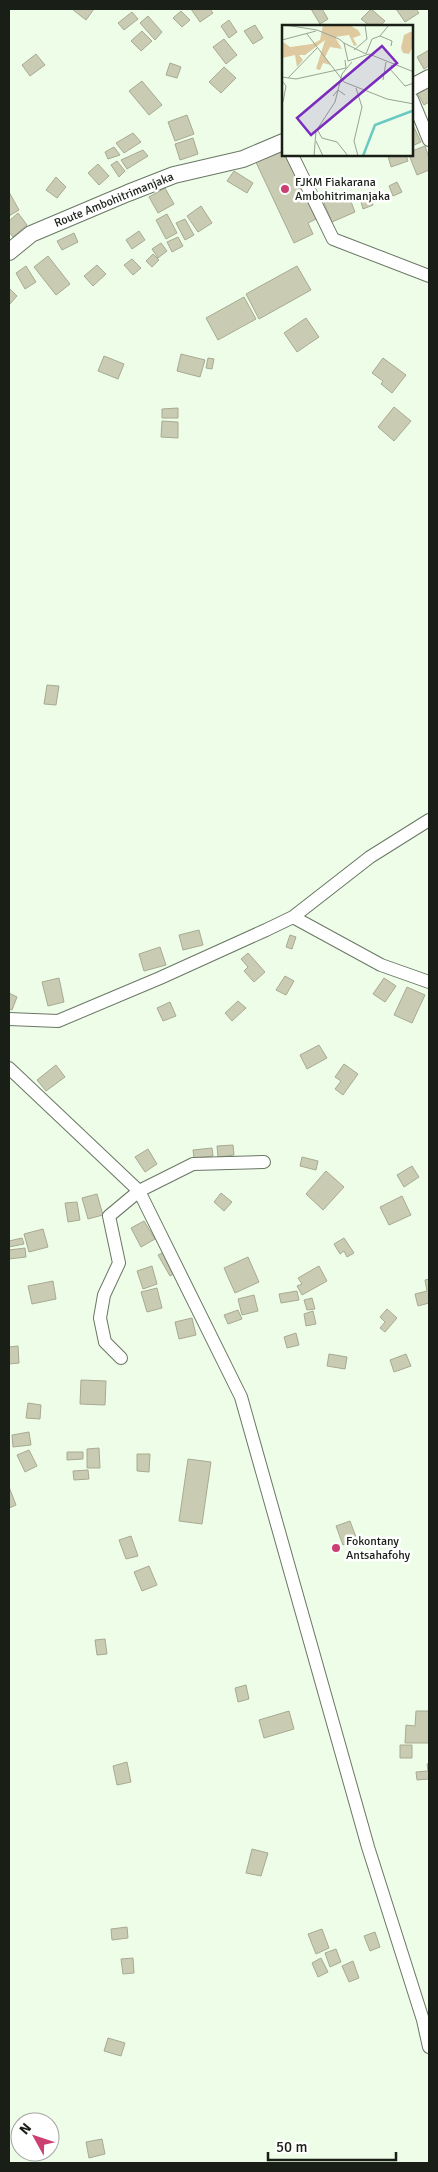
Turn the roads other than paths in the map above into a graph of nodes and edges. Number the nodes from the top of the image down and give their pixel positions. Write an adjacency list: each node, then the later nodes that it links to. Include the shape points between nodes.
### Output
1 (429, 78): 2 (street)
2 (413, 86)
3 (413, 101): 4 (street)
4 (429, 140)
5 (282, 142): 7 (street, Route Ambohitrimanjaka, via 243,159 174,175 128,193 31,234)
6 (292, 156): 8 (street, via 333,239)
7 (9, 252)
8 (429, 276)
9 (429, 820): 10 (street, via 370,857)
10 (293, 917): 11 (street, via 381,965); 12 (street, via 58,1021)
11 (429, 982)
12 (9, 1019)
13 (9, 1068): 15 (street)
14 (264, 1162): 15 (street, via 193,1164)
15 (139, 1191): 16 (street, via 109,1216 119,1263 104,1295 100,1318 105,1342); 17 (street, via 241,1397 368,1847)
16 (122, 1358)
17 (426, 2021): 18 (street)
18 (429, 2047)

